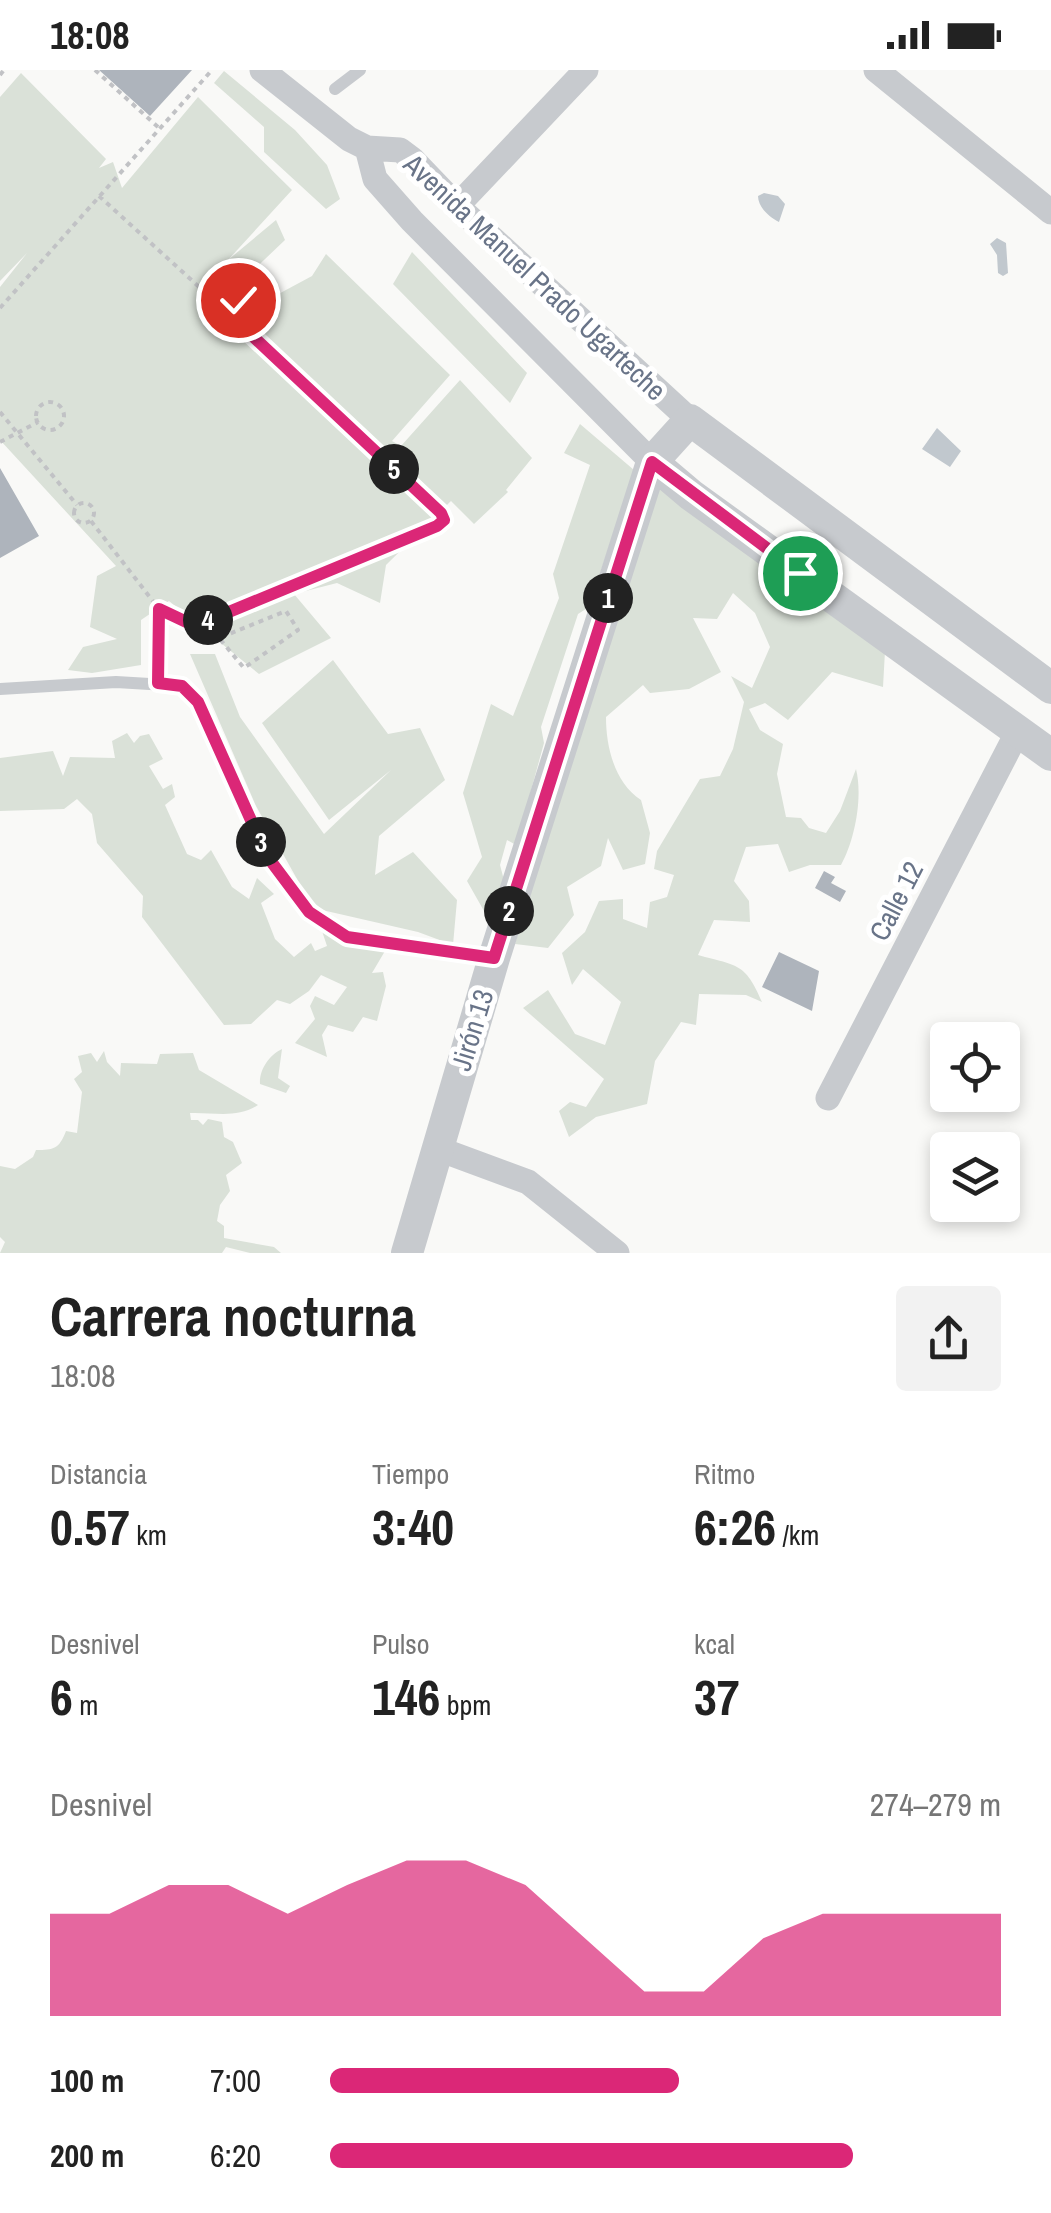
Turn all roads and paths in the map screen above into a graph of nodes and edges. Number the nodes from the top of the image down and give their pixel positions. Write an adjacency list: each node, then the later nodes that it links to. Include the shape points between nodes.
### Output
1 (95, 70): 8 (path)
2 (212, 70): 8 (path)
3 (262, 70): 9 (street)
4 (360, 70): 7 (lane)
5 (586, 70): 11 (street)
6 (876, 70): 12 (street)
7 (335, 90)
8 (159, 128): 10 (path)
9 (367, 148): 11 (street, Avenida Manuel Prado Ugarteche, via 400,150); 21 (street, Avenida Manuel Prado Ugarteche, via 375,179 412,221)
10 (99, 196): 13 (path); 14 (path)
11 (457, 206): 17 (street, Avenida Manuel Prado Ugarteche)
12 (1051, 212)
13 (219, 305): 15 (path, via 214,317 220,329 232,334); 15 (path, via 231,299 244,304)
14 (0, 308)
15 (244, 328): 25 (path, via 444,520)
16 (0, 412): 19 (path)
17 (690, 420): 21 (street, Jirón 13); 28 (street, Avenida Manuel Prado Ugarteche)
18 (38, 422): 18 (path, via 54,429 63,420 61,408 42,404); 19 (path)
19 (17, 433): 20 (path); 22 (path)
20 (0, 442)
21 (652, 462): 30 (street, Avenida Manuel Prado Ugarteche); 32 (street, Jirón 13)
22 (77, 505): 23 (path, via 92,506); 23 (path, via 76,520)
23 (91, 521): 24 (path)
24 (159, 609): 25 (path); 27 (path)
25 (195, 626): 26 (path)
26 (219, 638): 26 (path, via 244,668 298,630 286,611)
27 (158, 683): 29 (lane); 32 (lane, via 182,686 198,702 267,856 309,912 347,937)
28 (1051, 688)
29 (0, 689)
30 (1018, 731): 31 (street, Avenida Manuel Prado Ugarteche); 33 (street, Calle 12)
31 (1051, 755)
32 (494, 958): 34 (street, Jirón 13)
33 (828, 1098)
34 (436, 1148): 35 (street, Jirón 13); 36 (street, via 528,1182)
35 (407, 1253)
36 (617, 1253)

